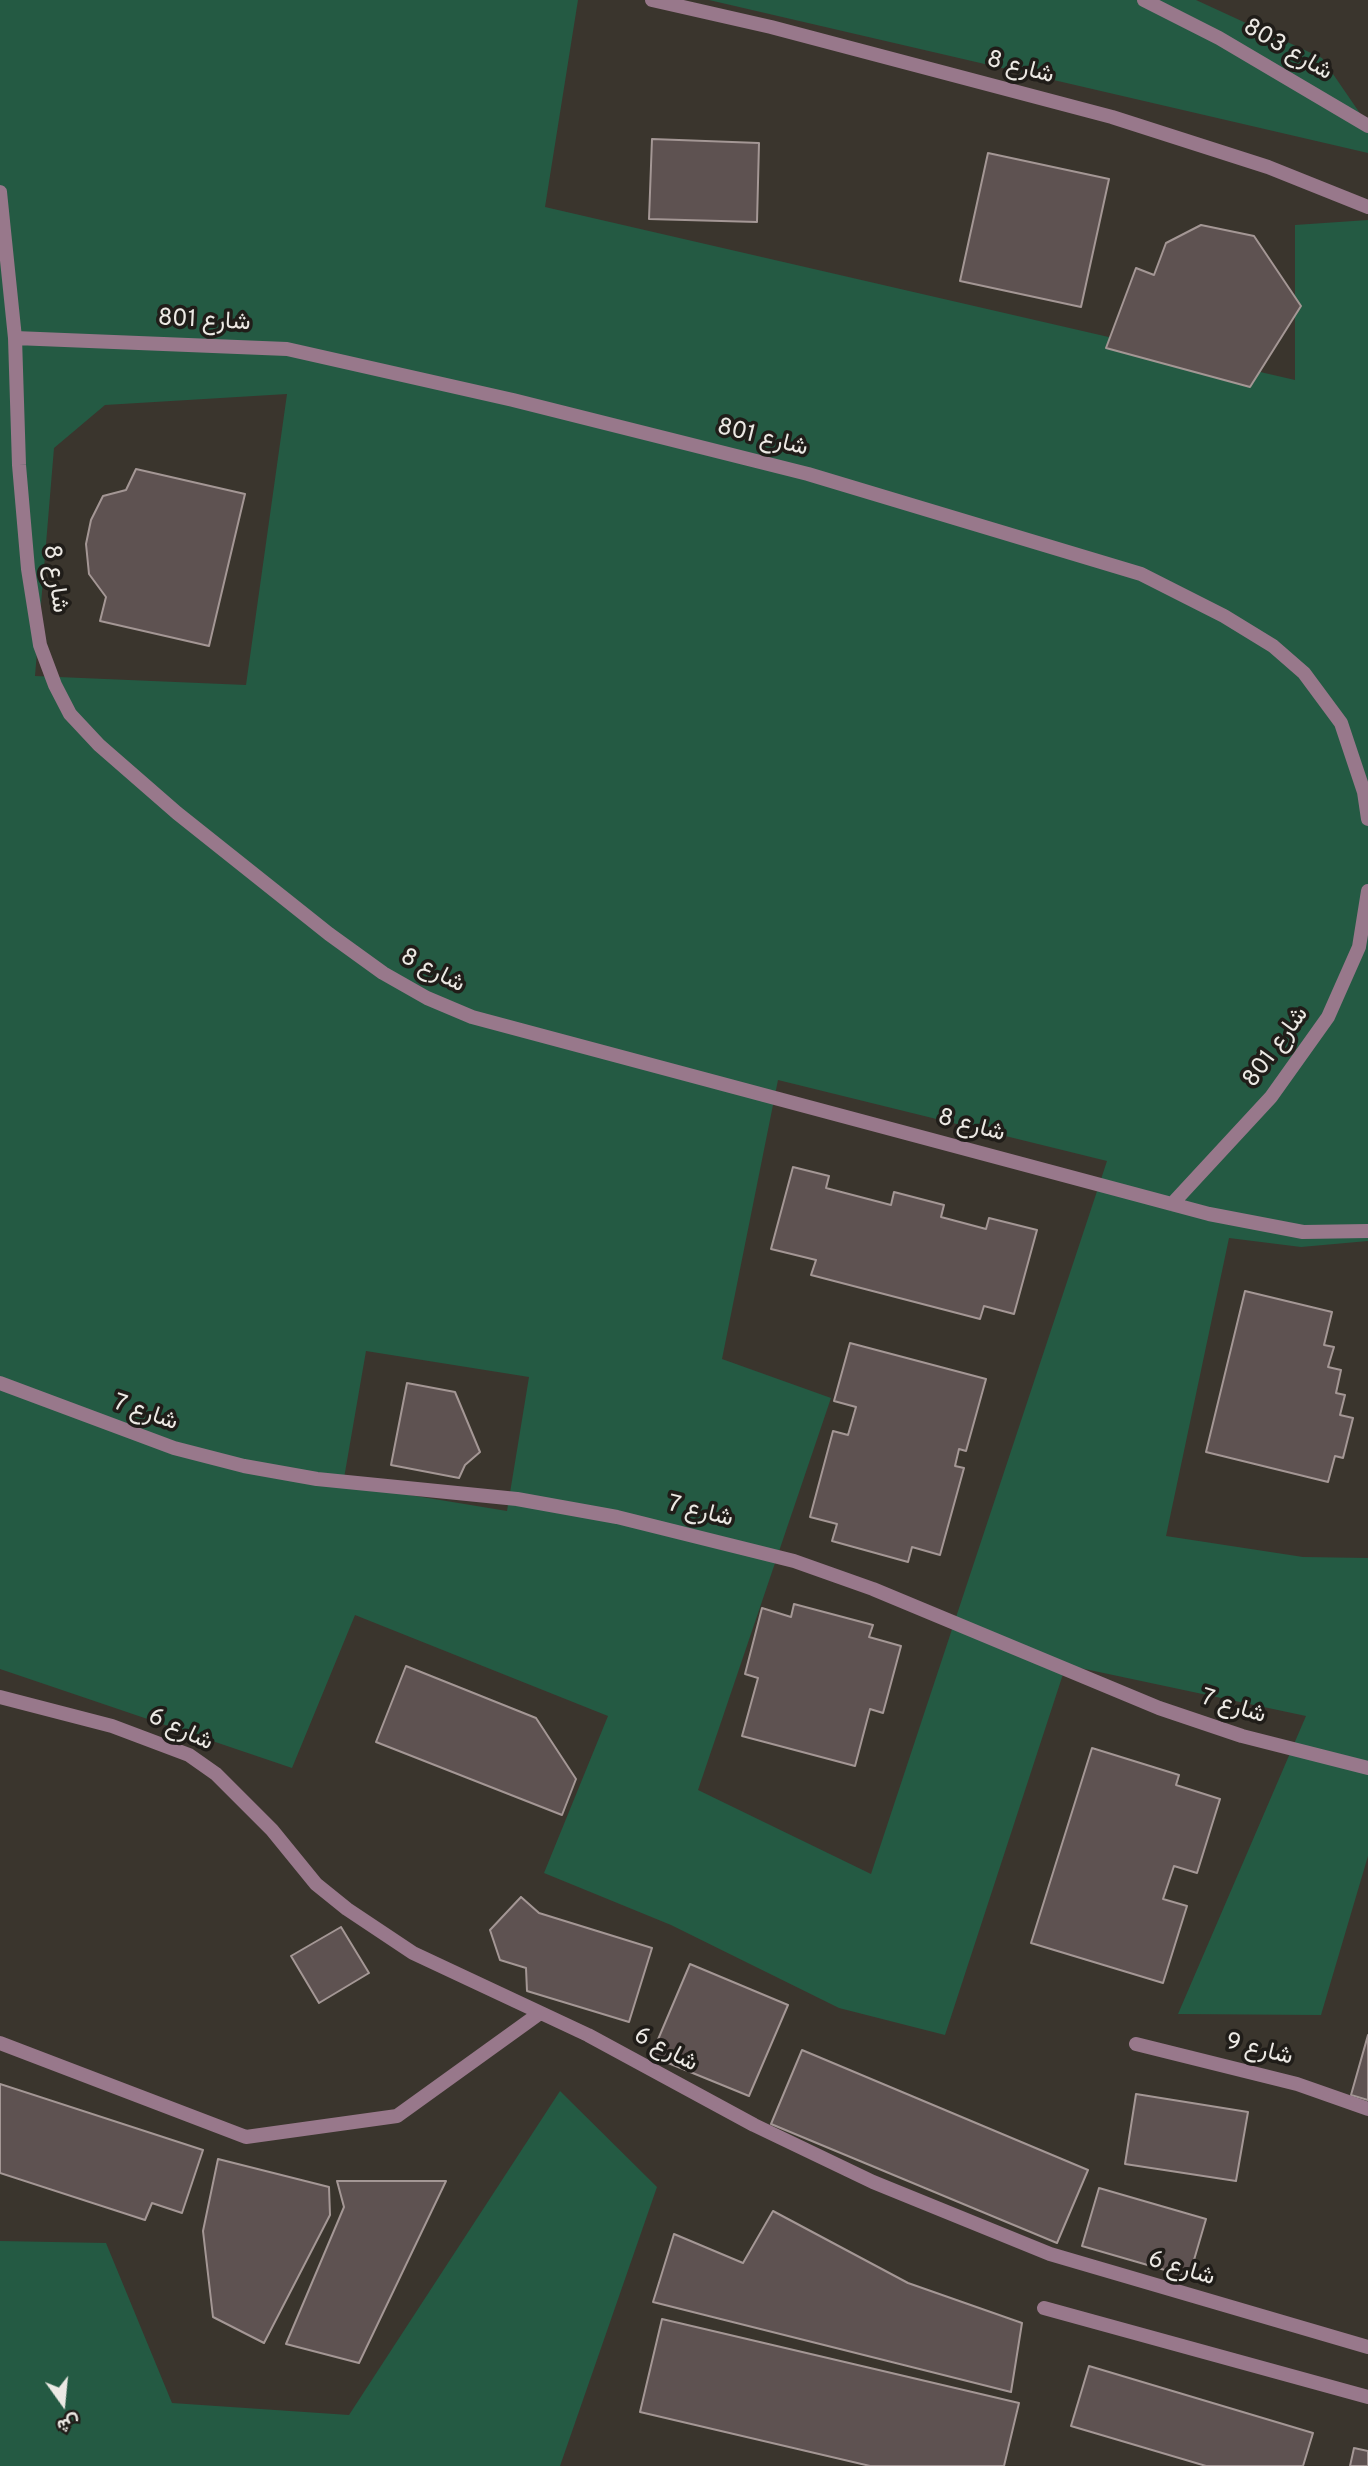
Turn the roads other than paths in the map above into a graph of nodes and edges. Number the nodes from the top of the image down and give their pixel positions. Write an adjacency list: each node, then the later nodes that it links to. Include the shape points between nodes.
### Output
1 (652, 0): 5 (street, شارع 8, via 1112,117 1268,167)
2 (1144, 0): 3 (street, شارع 803, via 1219,38)
3 (1368, 126)
4 (0, 192): 6 (street, شارع 8)
5 (1368, 207)
6 (15, 338): 7 (street, شارع 801, via 286,349 795,471 1141,574 1224,616 1273,646 1304,673 1341,723); 9 (street, شارع 8, via 28,569 40,645 70,714 177,813 329,934 427,998 472,1017)
7 (1368, 819)
8 (1368, 891): 9 (street, شارع 801, via 1359,947 1328,1017 1271,1097)
9 (1172, 1204): 10 (street, شارع 8, via 1303,1232)
10 (1368, 1231)
11 (0, 1382): 13 (street, شارع 7, via 161,1444 244,1466 317,1479 517,1499 617,1517 794,1561 873,1589 1159,1708 1242,1736)
12 (0, 1698): 14 (street, شارع 6, via 112,1726 189,1755 216,1774 272,1830 316,1884 347,1909 413,1953)
13 (1368, 1768)
14 (540, 2013): 15 (street, via 397,2116 246,2137); 19 (street, شارع 6, via 754,2125 993,2234 1050,2255)
15 (0, 2043)
16 (1136, 2044): 17 (street, شارع 9, via 1297,2084)
17 (1368, 2109)
18 (1044, 2308): 20 (street)
19 (1368, 2347)
20 (1368, 2397)

